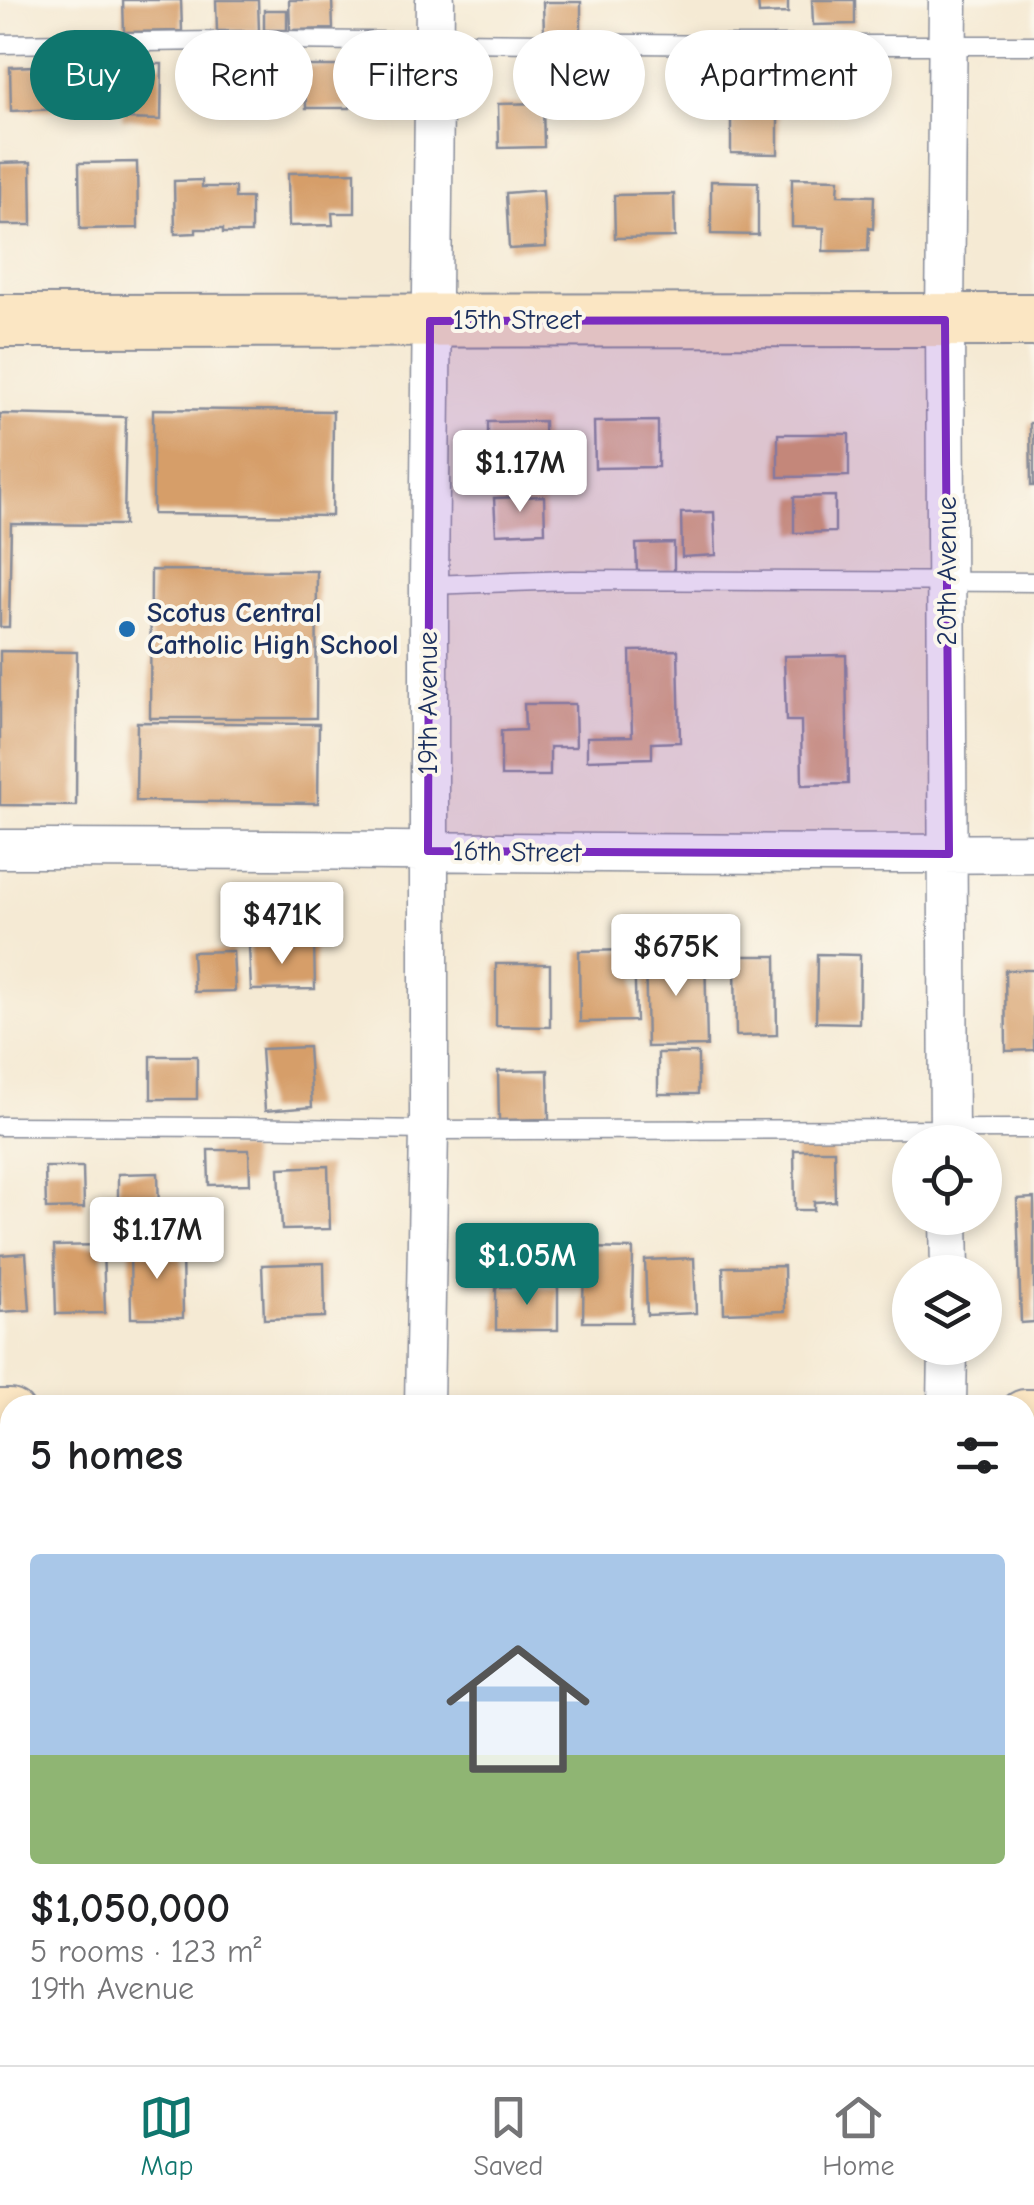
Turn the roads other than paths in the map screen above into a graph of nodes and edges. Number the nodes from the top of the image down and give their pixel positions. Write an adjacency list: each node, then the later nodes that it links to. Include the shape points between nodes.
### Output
1 (435, 0): 3 (street, 19th Avenue)
2 (948, 0): 7 (street, 20th Avenue)
3 (434, 30)
4 (333, 41): 6 (lane)
5 (493, 42): 7 (lane)
6 (0, 44)
7 (946, 44): 8 (lane); 11 (street, 20th Avenue)
8 (1034, 45)
9 (433, 120): 10 (street, 19th Avenue)
10 (430, 320): 11 (street, 15th Street); 13 (street, 15th Street); 16 (street, 19th Avenue)
11 (944, 320): 12 (street, 15th Street); 14 (street, 20th Avenue)
12 (1034, 320)
13 (0, 321)
14 (947, 582): 15 (lane); 16 (lane); 20 (street, 20th Avenue)
15 (1034, 582)
16 (429, 585): 18 (street, 19th Avenue)
17 (0, 849): 18 (street, 16th Street)
18 (428, 851): 20 (street, 16th Street); 23 (street, 19th Avenue)
19 (1034, 852): 20 (street, 16th Street)
20 (949, 854): 21 (street, 20th Avenue)
21 (949, 1125)
22 (0, 1126): 23 (lane)
23 (429, 1130): 26 (lane); 28 (street, 19th Avenue)
24 (1034, 1130): 25 (lane)
25 (1002, 1132)
26 (892, 1135)
27 (948, 1365): 29 (street)
28 (424, 1395)
29 (947, 1395)

